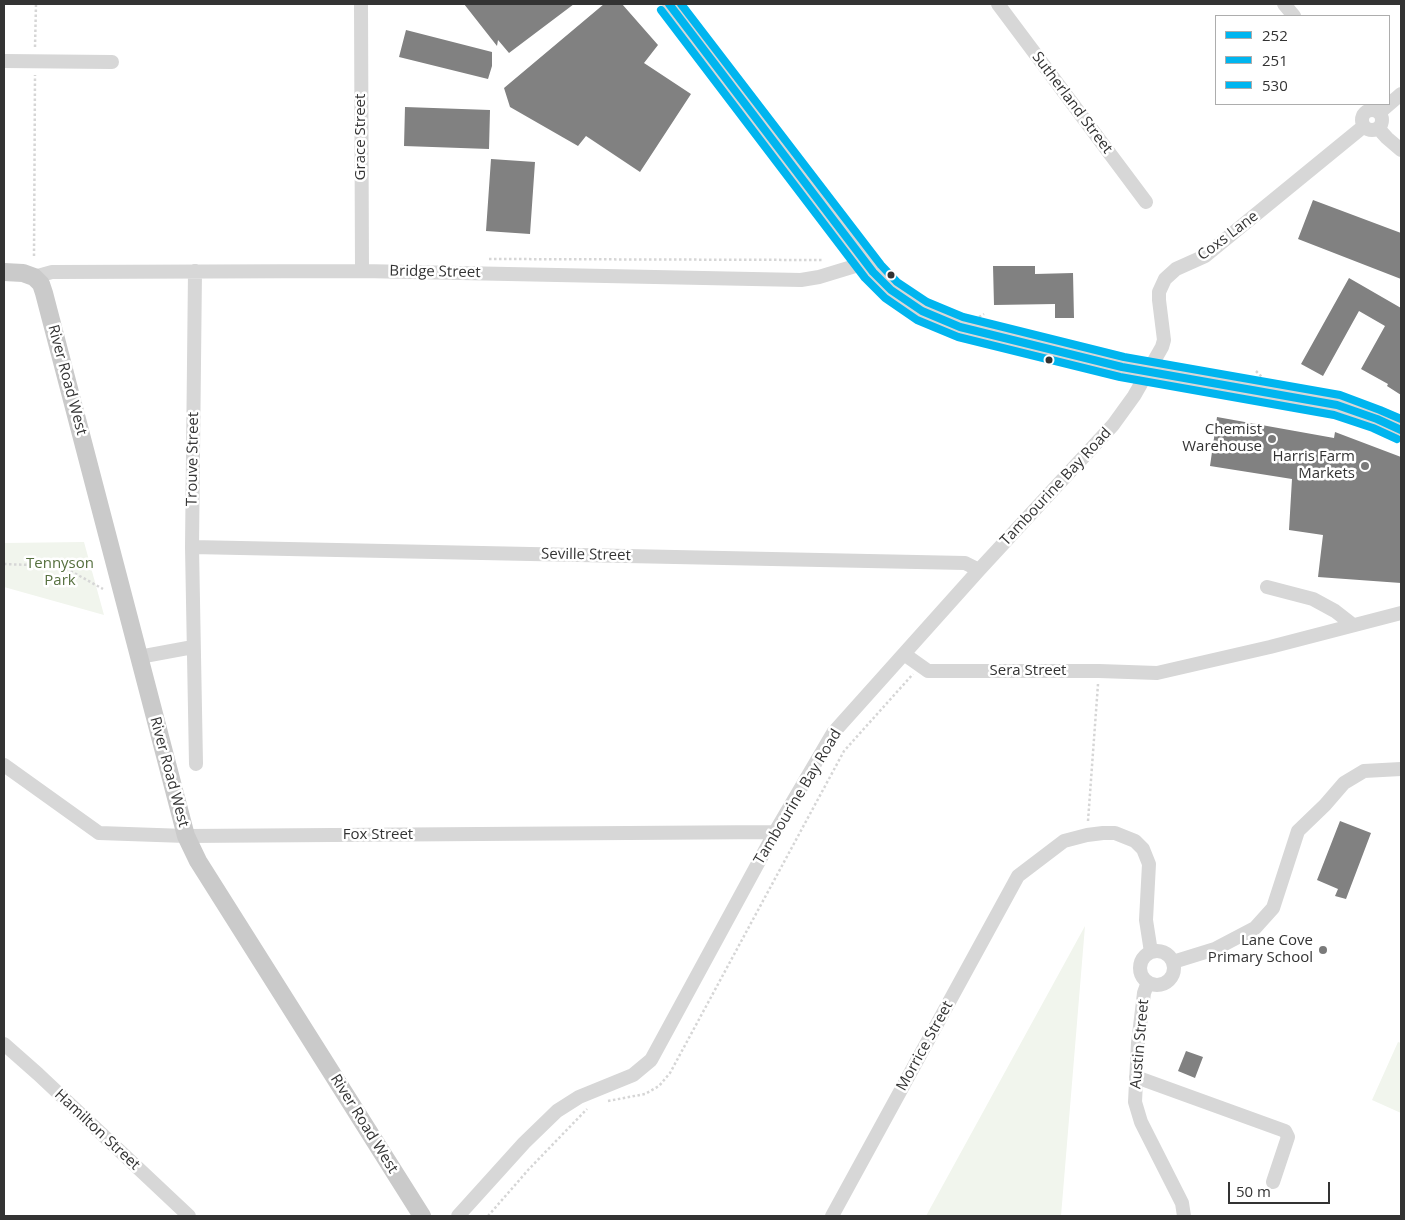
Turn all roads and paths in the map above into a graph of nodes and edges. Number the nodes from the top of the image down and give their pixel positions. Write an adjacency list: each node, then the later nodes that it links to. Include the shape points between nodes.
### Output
1 (36, 4): 8 (path)
2 (362, 4): 21 (street, Grace Street)
3 (669, 4): 19 (street)
4 (998, 4): 15 (street, Sutherland Street)
5 (1284, 4): 6 (street)
6 (1293, 15)
7 (4, 60): 8 (street)
8 (35, 61): 9 (street); 16 (path)
9 (112, 62)
10 (1401, 94): 11 (street, Coxs Lane)
11 (1390, 100)
12 (1382, 105): 13 (street, Coxs Lane)
13 (1367, 114): 14 (street, via 1382,119 1378,128); 24 (street, Coxs Lane, via 1205,256 1176,269 1165,280 1159,292 1164,340)
14 (1401, 150)
15 (1146, 202)
16 (34, 256)
17 (483, 258): 18 (path)
18 (828, 260)
19 (865, 262): 21 (street, Bridge Street, via 801,280); 24 (street, via 891,290 922,311 949,323 1024,344)
20 (195, 271): 21 (street, Bridge Street); 23 (street, Bridge Street, via 52,272); 26 (street, Trouve Street)
21 (362, 271)
22 (4, 272): 23 (main road, Bridge Street)
23 (34, 277): 35 (main road, River Road West, via 44,293)
24 (1149, 372): 25 (street, via 1337,405); 28 (street, Tambourine Bay Road, via 1113,425)
25 (1401, 429)
26 (192, 547): 28 (street, Seville Street, via 965,563); 33 (street, Trouve Street)
27 (4, 564): 30 (path, via 51,560)
28 (979, 570): 34 (street, Tambourine Bay Road)
29 (1267, 587): 32 (street, via 1313,599)
30 (103, 589)
31 (1401, 613): 32 (street, Sera Street)
32 (1353, 625): 36 (street, Sera Street, via 1157,673)
33 (193, 647): 35 (street); 37 (street, Trouve Street)
34 (904, 654): 36 (street, Sera Street, via 928,671); 40 (street, Tambourine Bay Road, via 833,733)
35 (139, 657): 42 (main road, River Road West)
36 (1099, 671): 41 (path)
37 (196, 764)
38 (4, 765): 42 (street, Fox Street, via 99,833)
39 (1401, 769): 44 (street, via 1357,775 1344,783 1298,831 1273,908 1255,928 1215,949)
40 (775, 832): 42 (street, Fox Street); 51 (street, Tambourine Bay Road, via 651,1060 633,1075 579,1097 557,1111)
41 (1087, 835): 43 (street, via 1115,833 1124,836 1135,841 1147,857 1146,920); 52 (street, Morrice Street, via 1064,841 1018,876)
42 (186, 836): 50 (main road, River Road West, via 198,861)
43 (1151, 952): 44 (street, via 1162,952); 45 (street, via 1143,959 1140,969)
44 (1173, 962): 45 (street, via 1174,972 1168,981 1158,985)
45 (1148, 982): 47 (street, Austin Street)
46 (4, 1044): 49 (street, Hamilton Street)
47 (1136, 1076): 48 (street, via 1285,1131 1288,1137); 53 (street, Austin Street, via 1135,1102 1141,1122 1182,1202)
48 (1273, 1182)
49 (189, 1216)
50 (422, 1216)
51 (458, 1216)
52 (832, 1216)
53 (1184, 1216)

